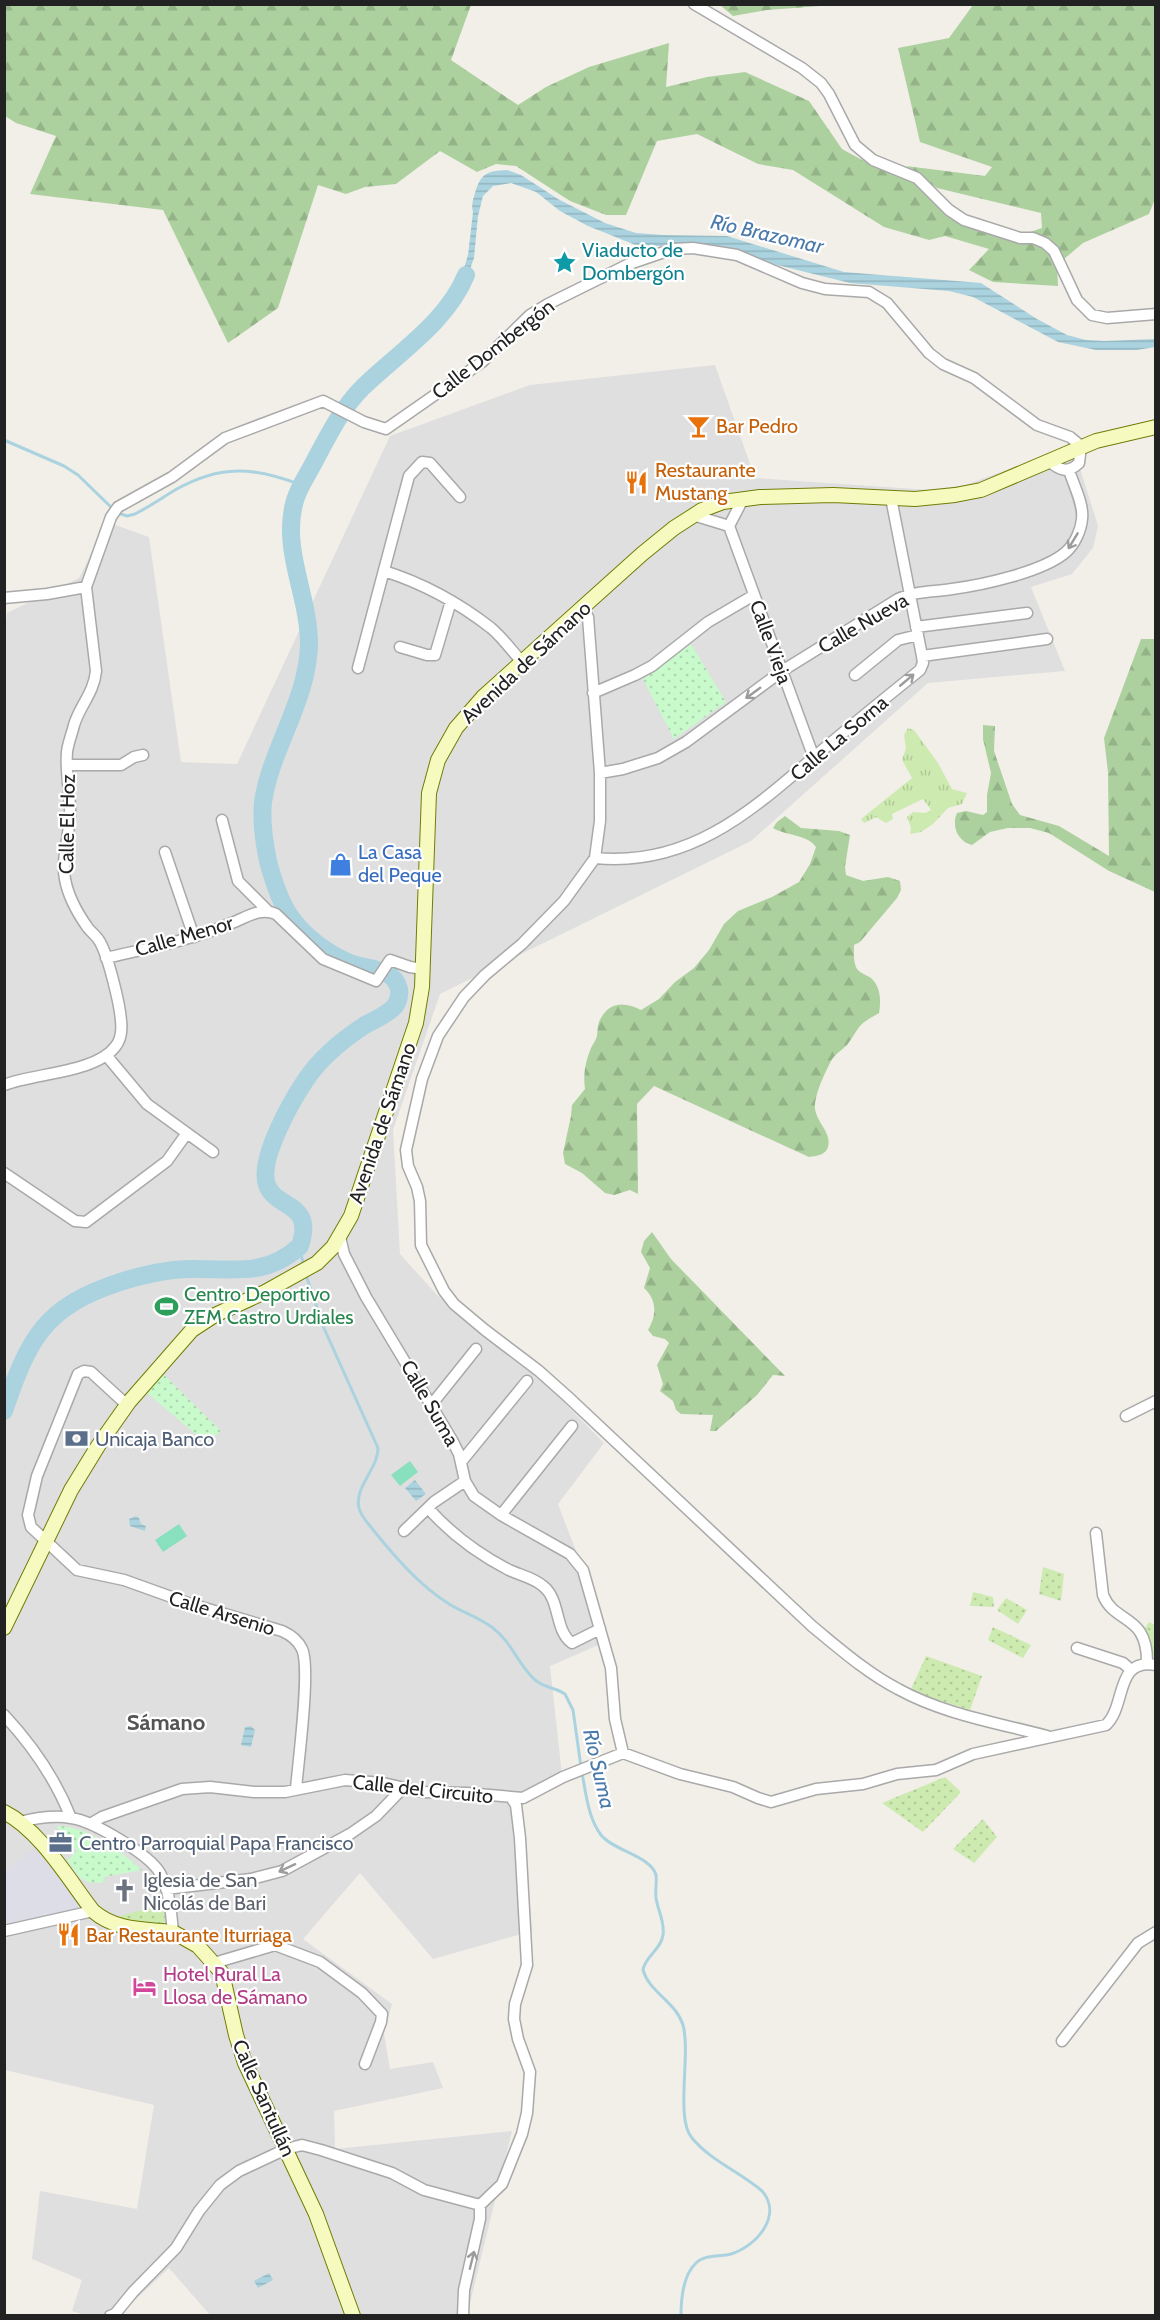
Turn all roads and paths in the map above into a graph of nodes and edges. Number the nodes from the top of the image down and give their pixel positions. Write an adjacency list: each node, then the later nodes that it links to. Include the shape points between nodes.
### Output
1 (694, 4): 2 (street, via 821,83 855,145 873,160 917,178 964,220 1045,243 1054,251 1077,300 1092,315 1107,318)
2 (1155, 314)
3 (332, 404): 5 (street, Calle Dombergón, via 386,429 482,362 530,315 548,304 629,264 673,249 693,248 737,255 825,289 869,292 887,303 943,364 974,378 1037,425 1070,437); 14 (street, Calle El Hoz, via 323,400 225,438 172,477 118,507)
4 (1155, 427): 5 (street, Avenida de Sámano)
5 (1081, 447): 6 (street, Avenida de Sámano); 7 (street, via 1079,463)
6 (1049, 461): 7 (street, via 1061,470); 9 (street, Avenida de Sámano, via 972,492 936,499)
7 (1069, 470): 15 (street, Calle Nueva, one-way to 15, via 1083,517 1076,539 1066,553 1009,577)
8 (460, 497): 13 (street, via 430,463 422,462 409,476)
9 (891, 498): 10 (street, Avenida de Sámano, via 833,495); 15 (street)
10 (743, 499): 11 (street, Avenida de Sámano); 12 (street)
11 (693, 515): 12 (street); 19 (street, Avenida de Sámano)
12 (729, 526): 16 (street, Calle Vieja)
13 (384, 572): 18 (street); 26 (street)
14 (86, 587): 17 (street); 32 (street, Calle El Hoz, via 95,684 78,711 67,752)
15 (909, 594): 21 (street); 27 (street, Calle Nueva)
16 (754, 595): 27 (street, Calle Vieja); 29 (street, via 708,622 652,666)
17 (4, 598)
18 (451, 601): 23 (street, via 435,655); 25 (street, via 492,629)
19 (582, 608): 25 (street, Avenida de Sámano); 29 (street, via 588,617)
20 (1027, 613): 21 (street)
21 (917, 631): 24 (street); 28 (street, via 897,640)
22 (1047, 639): 24 (street)
23 (400, 647)
24 (922, 656): 31 (street, Calle La Sorna, one-way to 24, via 920,670)
25 (522, 662): 40 (street, Avenida de Sámano, via 468,713 438,760 429,793)
26 (358, 668)
27 (782, 671): 31 (street, Calle Vieja); 33 (street, Calle Nueva, one-way to 33, via 658,758)
28 (855, 675)
29 (593, 693): 33 (street)
30 (143, 755): 32 (street, via 121,765)
31 (814, 758): 36 (street, Calle La Sorna, via 740,818 687,847 655,855)
32 (68, 765): 39 (street, Calle El Hoz, via 70,815 63,861 65,879 70,896 100,941)
33 (600, 773): 36 (street)
34 (222, 820): 37 (street, via 238,881)
35 (165, 852): 38 (street)
36 (595, 858): 67 (street, via 564,901 464,997 438,1036 422,1079 406,1150 420,1201 425,1256 444,1291 466,1315 546,1377 849,1657 898,1690 926,1702)
37 (267, 910): 38 (street, Calle Menor); 40 (street, via 323,959 351,973 376,981 390,960)
38 (194, 937): 39 (street, Calle Menor)
39 (106, 958): 41 (street, Calle El Hoz, via 121,1019 121,1034)
40 (423, 969): 46 (street, Avenida de Sámano, via 416,1023 359,1196)
41 (106, 1055): 42 (street, via 77,1067); 43 (street, via 147,1104)
42 (4, 1085)
43 (187, 1132): 44 (street); 45 (street, via 167,1161 86,1222 75,1221)
44 (213, 1152)
45 (4, 1173)
46 (340, 1237): 50 (street, Calle Suma, via 344,1254 366,1297); 51 (street, Avenida de Sámano, via 317,1263 300,1274 192,1330)
47 (476, 1349): 50 (street)
48 (527, 1381): 54 (street)
49 (1155, 1401): 52 (street)
50 (432, 1404): 54 (street, Calle Suma)
51 (127, 1405): 60 (street, via 70,1490); 60 (street, Calle Arsenio, via 91,1372 78,1374 37,1476 28,1515 31,1527)
52 (1126, 1416)
53 (572, 1426): 57 (street)
54 (461, 1462): 55 (street, Calle Suma)
55 (465, 1480): 56 (street); 57 (street, Calle Suma, via 474,1496)
56 (428, 1508): 58 (street); 62 (street, via 446,1528 478,1552 542,1584 557,1610 564,1637 572,1643)
57 (501, 1515): 62 (street, Calle Suma, via 570,1554 583,1569)
58 (405, 1531)
59 (1096, 1533): 64 (street, via 1106,1603 1139,1629)
60 (45, 1542): 61 (street); 70 (street, Calle Arsenio, via 77,1570 123,1580 293,1637 303,1650 305,1681)
61 (4, 1628)
62 (600, 1629): 68 (street, Calle Suma, via 611,1668 615,1719)
63 (1077, 1648): 65 (street, via 1123,1663)
64 (1151, 1665): 65 (street)
65 (1131, 1670): 67 (street, via 1125,1676 1119,1704 1106,1725)
66 (4, 1715): 73 (street, via 48,1772)
67 (1047, 1736): 68 (street, via 972,1754 936,1770 816,1789 771,1802)
68 (623, 1753): 71 (street, via 523,1798)
69 (403, 1788): 70 (street, Calle del Circuito, via 345,1780); 71 (street, Calle del Circuito); 76 (street, one-way to 76, via 376,1816 350,1834 282,1871 251,1879)
70 (296, 1789): 75 (street, Calle del Circuito, via 182,1789)
71 (512, 1799): 85 (street, Calle del Circuito, via 520,1838 527,1965 514,2019 530,2072 525,2124 502,2184)
72 (4, 1812): 74 (street, Calle Santullán)
73 (71, 1818): 74 (street); 75 (street)
74 (21, 1822): 77 (street, Calle Santullán)
75 (90, 1824): 76 (street, via 151,1863 159,1870)
76 (166, 1889): 79 (street)
77 (93, 1911): 78 (street); 79 (street, Calle Santullán, via 116,1925)
78 (4, 1931)
79 (172, 1932): 81 (street, Calle Santullán, via 192,1942)
80 (1155, 1932): 82 (street, via 1138,1943)
81 (214, 1963): 83 (street, via 275,1945 320,1962 362,1993 382,2014); 84 (street, Calle Santullán, via 222,1973 245,2063)
82 (1062, 2042)
83 (365, 2064)
84 (286, 2149): 85 (street, via 302,2145 321,2150 392,2173 424,2190); 86 (street, via 239,2171 220,2185 176,2248); 87 (street, Calle Santullán, via 316,2214)
85 (480, 2205): 88 (street, one-way to 85)
86 (110, 2316)
87 (353, 2316)
88 (463, 2316)

